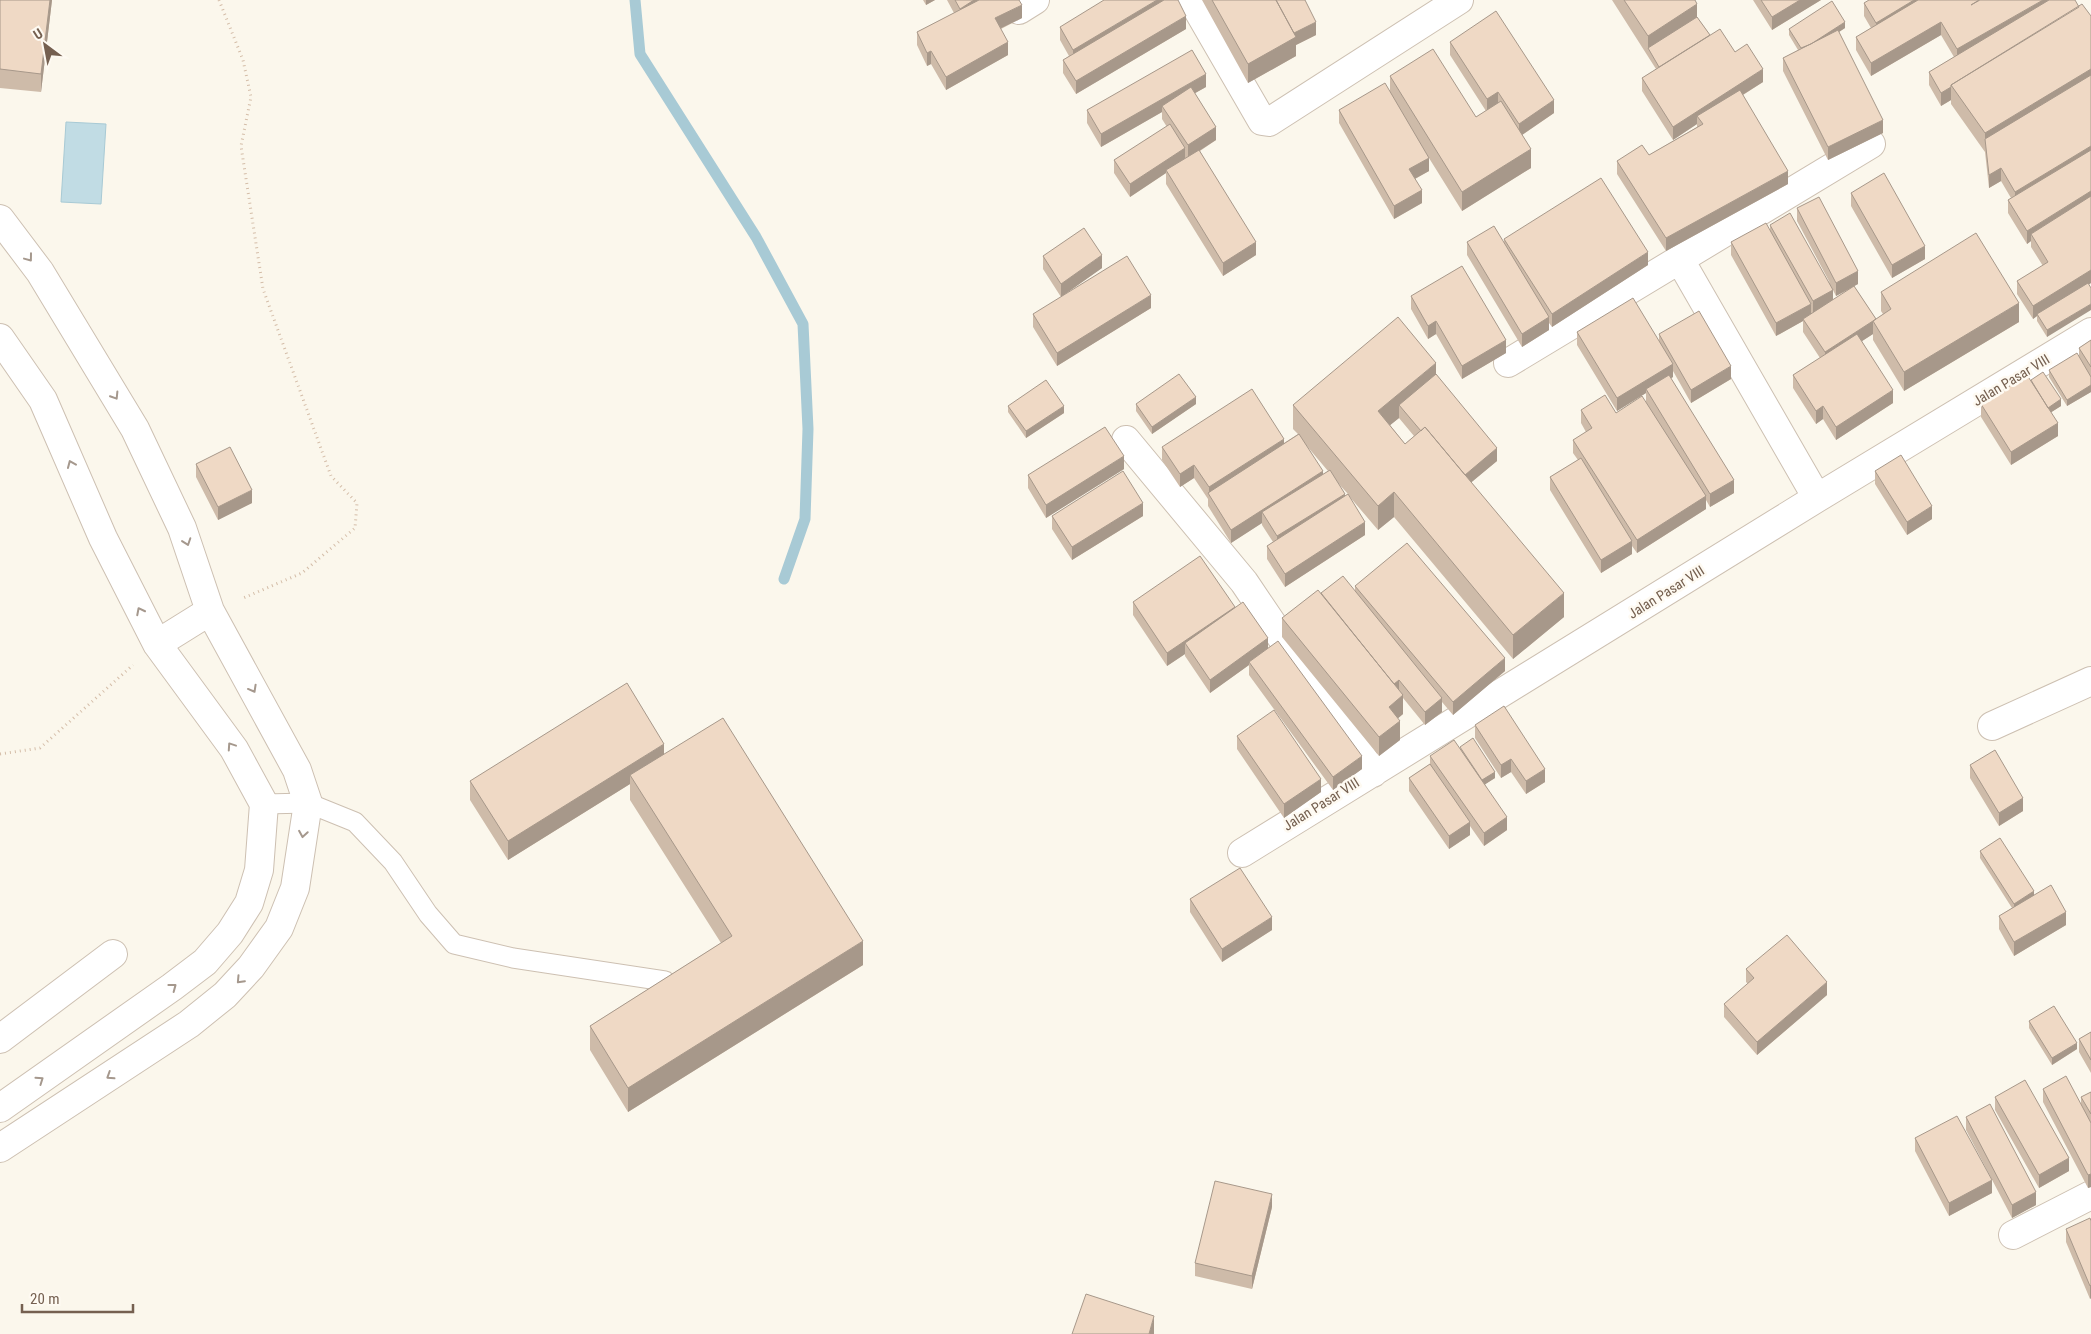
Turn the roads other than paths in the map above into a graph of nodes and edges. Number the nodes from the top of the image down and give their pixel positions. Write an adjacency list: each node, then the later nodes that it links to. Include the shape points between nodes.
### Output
1 (1192, 0): 2 (street, via 1262,121 1269,122)
2 (1459, 0)
3 (1871, 144): 5 (street)
4 (0, 219): 11 (street, one-way to 11, via 40,272 135,429 182,528)
5 (1680, 260): 8 (street); 10 (street)
6 (2091, 332): 10 (street, Jalan Pasar VIII)
7 (0, 338): 12 (street, one-way to 7, via 103,538 43,400)
8 (1508, 363)
9 (1126, 440): 15 (street, via 1244,582)
10 (1817, 498): 15 (street, Jalan Pasar VIII)
11 (210, 611): 12 (street); 16 (street, one-way to 16, via 293,762)
12 (157, 644): 17 (street, one-way to 12, via 234,750)
13 (2091, 681): 14 (street)
14 (1992, 726)
15 (1373, 773): 18 (street, Jalan Pasar VIII)
16 (308, 803): 17 (lane); 20 (lane, via 355,822 393,862 428,914 454,944 513,958); 23 (street, one-way to 23, via 295,888 279,928 252,967 225,996 189,1024)
17 (264, 804): 22 (street, one-way to 17, via 205,962 230,933 248,903 258,870)
18 (1242, 853)
19 (113, 954): 21 (street)
20 (665, 981)
21 (0, 1039)
22 (0, 1108)
23 (0, 1148)
24 (2091, 1195): 25 (street)
25 (2013, 1235)

